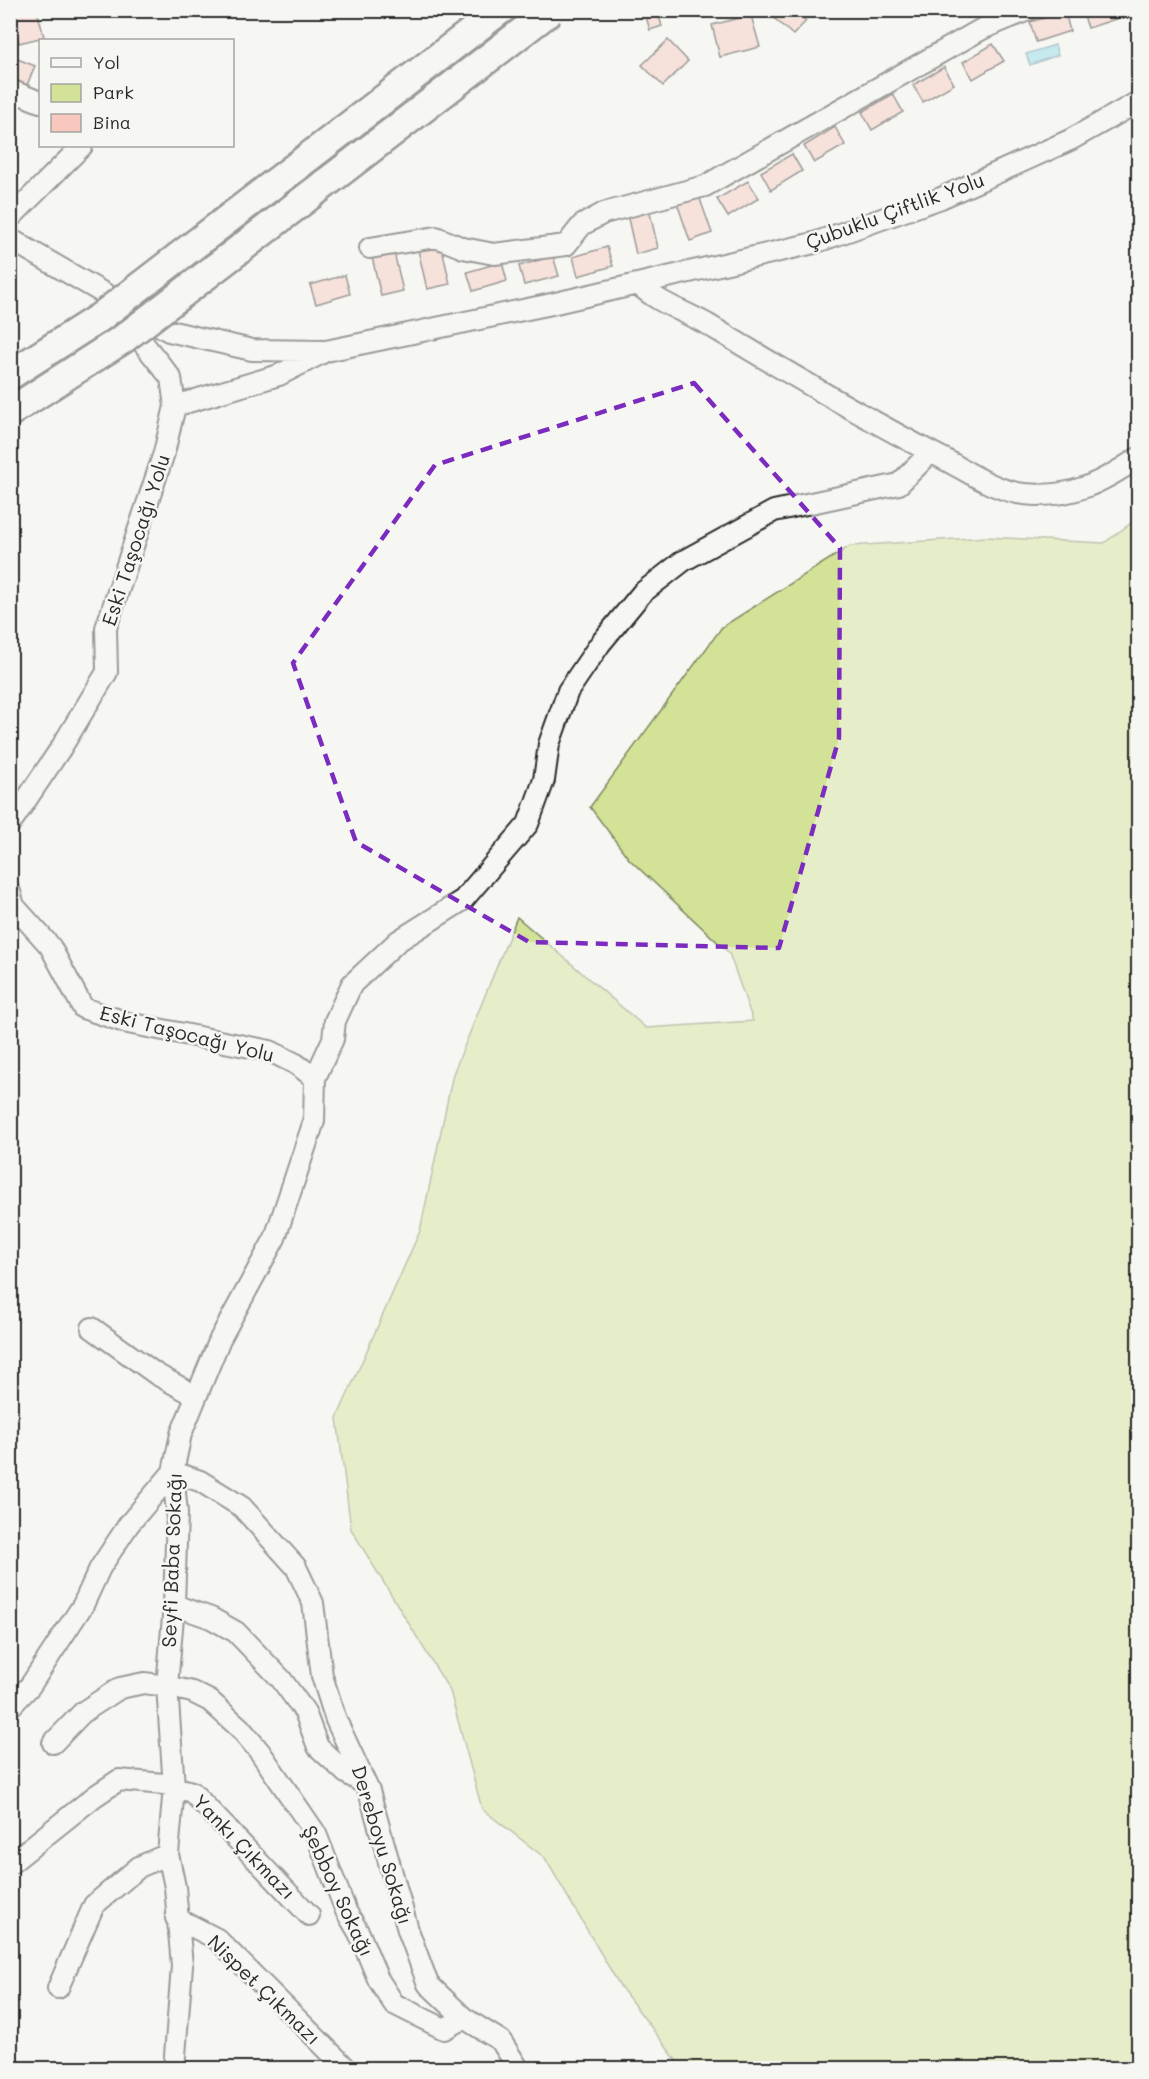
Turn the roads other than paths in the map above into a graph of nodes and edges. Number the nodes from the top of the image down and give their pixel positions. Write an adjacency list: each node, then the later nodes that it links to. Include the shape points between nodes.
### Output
1 (500, 10): 14 (highway, bridge, via 99,318)
2 (551, 10): 16 (highway, bridge, via 123,339)
3 (1028, 10): 10 (street, via 982,29 705,186 604,213 582,225 566,245 494,254 436,237)
4 (10, 90): 5 (street)
5 (39, 102)
6 (1138, 102): 11 (street, Çubuklu Çiftlik Yolu, via 1070,140 941,198 814,243)
7 (81, 147): 8 (street)
8 (10, 218)
9 (10, 238): 12 (street)
10 (370, 248)
11 (638, 284): 13 (street, Çubuklu Çiftlik Yolu); 17 (street, via 651,296 697,318)
12 (99, 291): 13 (street, via 169,330 252,350); 15 (street, Eski Taşocağı Yolu, via 171,378)
13 (326, 351): 15 (street, via 279,375)
14 (10, 375)
15 (175, 406): 19 (street, Eski Taşocağı Yolu, via 164,453 106,628 107,672)
16 (10, 412)
17 (931, 453): 18 (street, via 1003,489 1040,495 1085,489); 21 (street, via 899,484 774,511 683,561 642,593 568,691 528,824 463,900 398,941 352,984)
18 (1138, 458)
19 (10, 824)
20 (10, 892): 21 (street, Eski Taşocağı Yolu, via 14,906 50,946 83,1008 128,1023 270,1051)
21 (315, 1078): 23 (street, Seyfi Baba Sokağı, via 314,1121 275,1238 220,1339)
22 (92, 1328): 23 (street, via 156,1374)
23 (196, 1396): 24 (street, Seyfi Baba Sokağı, via 181,1434)
24 (173, 1472): 25 (street, Seyfi Baba Sokağı, via 177,1513); 27 (street, via 129,1524 100,1568 83,1605 30,1686); 30 (street, Dereboyu Sokağı, via 201,1481 242,1507 296,1567 313,1603 322,1676 336,1720)
25 (174, 1605): 26 (street, Seyfi Baba Sokağı); 30 (street, via 236,1632 281,1678 306,1712 318,1747)
26 (167, 1686): 28 (street, via 144,1683 120,1688 83,1712); 29 (street, Seyfi Baba Sokağı); 36 (street, Şebboy Sokağı, via 210,1701 260,1752 316,1834 346,1911 394,2004 444,2030)
27 (10, 1707)
28 (54, 1743)
29 (174, 1787): 31 (street, Seyfi Baba Sokağı); 32 (street, Yankı Çıkmazı, via 119,1780); 33 (street, Yankı Çıkmazı, via 192,1792)
30 (369, 1791): 36 (street, Dereboyu Sokağı, via 408,1930 428,1984)
31 (168, 1854): 34 (street, Seyfi Baba Sokağı); 35 (street, via 139,1868 94,1905)
32 (10, 1863)
33 (309, 1915)
34 (176, 1917): 37 (street, Seyfi Baba Sokağı, via 182,1966); 38 (street, Nispet Çıkmazı, via 217,1939)
35 (58, 1988)
36 (464, 2018): 39 (street, Dereboyu Sokağı, via 501,2041)
37 (174, 2068)
38 (346, 2068)
39 (518, 2068)

